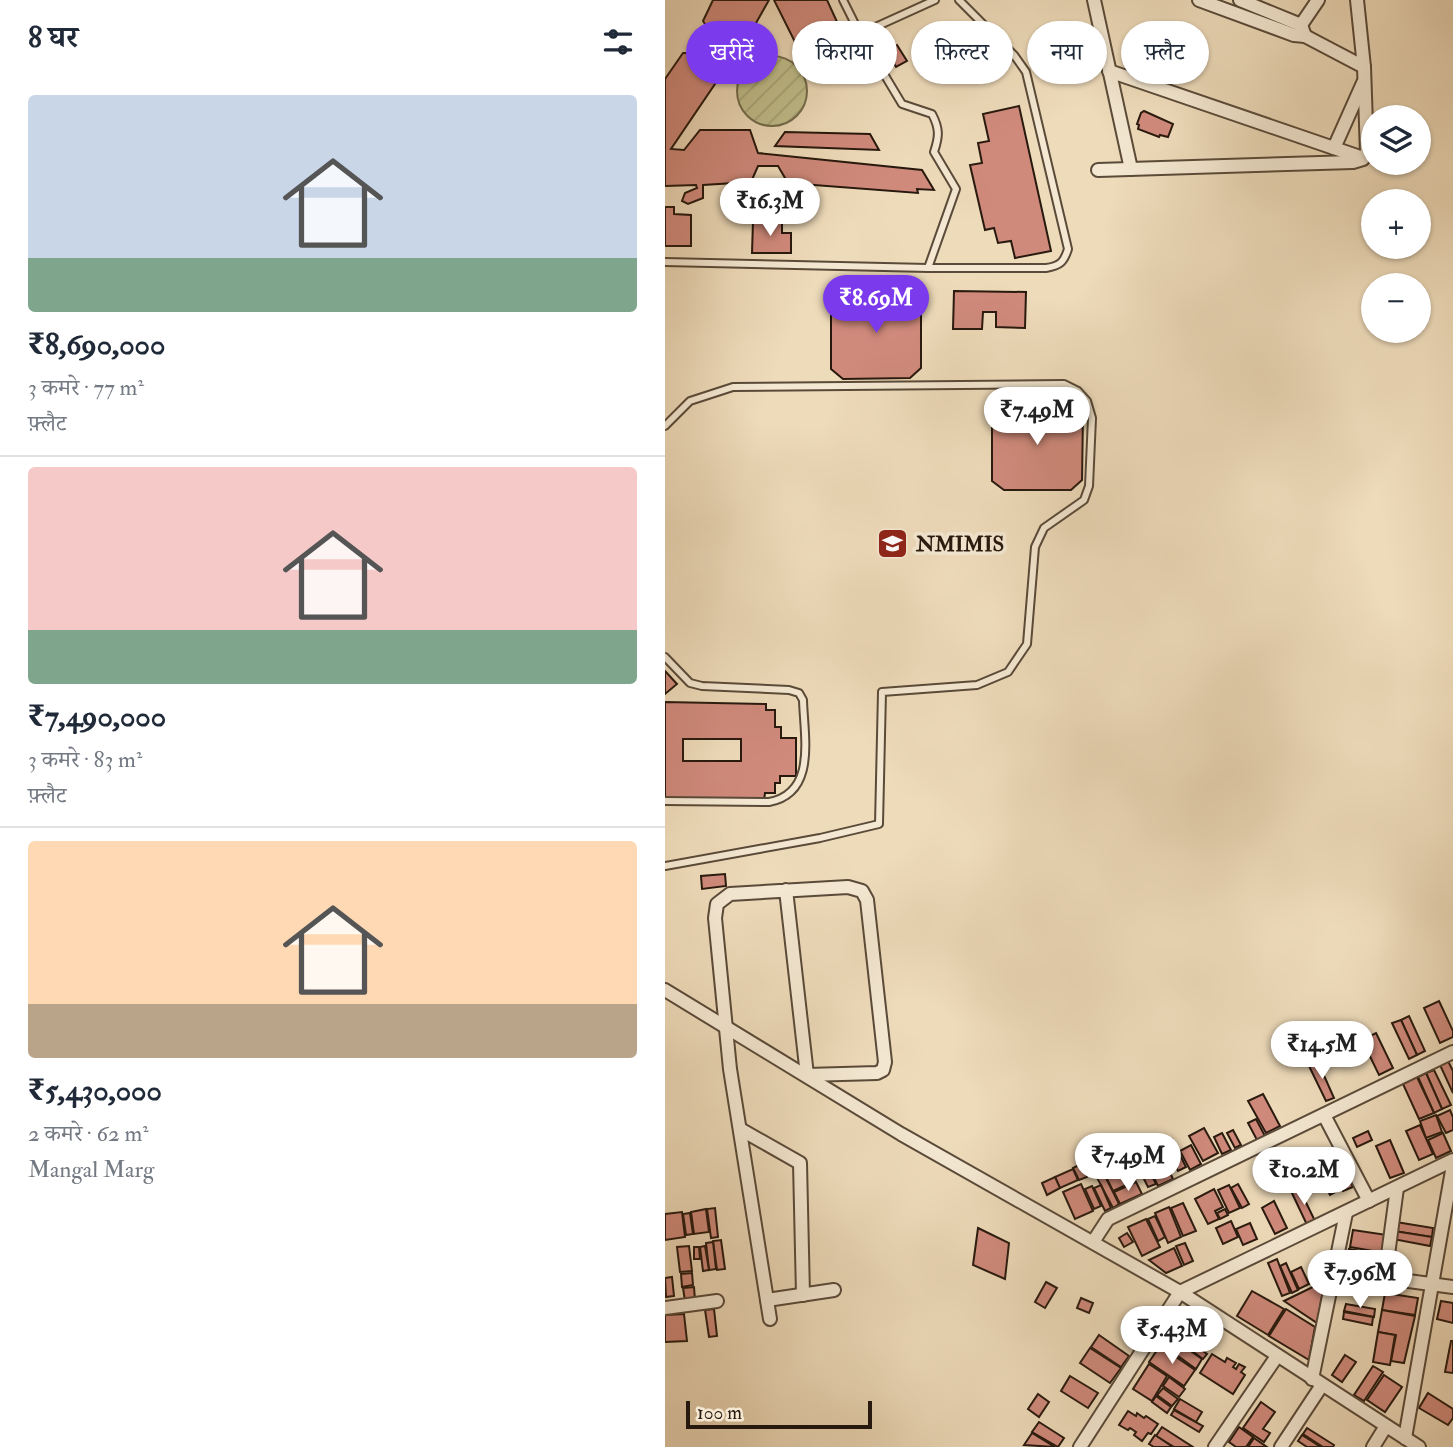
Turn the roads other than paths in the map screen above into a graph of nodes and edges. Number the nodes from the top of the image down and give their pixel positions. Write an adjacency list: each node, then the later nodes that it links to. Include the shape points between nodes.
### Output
1 (843, 0): 10 (lane)
2 (936, 0): 11 (lane)
3 (958, 0): 23 (lane, via 1026,72 1068,249 1056,267)
4 (1094, 0): 13 (street)
5 (1199, 0): 9 (street)
6 (1239, 0): 9 (street); 12 (street)
7 (1318, 0): 12 (street)
8 (1357, 0): 14 (street)
9 (1231, 13): 12 (street, via 1294,35)
10 (854, 21)
11 (889, 21)
12 (1303, 30): 14 (street)
13 (1109, 71): 17 (street); 20 (street)
14 (1364, 73): 16 (street); 17 (street)
15 (890, 84): 23 (lane, via 902,104 932,114 939,137 934,152 956,189)
16 (1365, 105)
17 (1334, 148): 18 (street)
18 (1361, 158)
19 (1361, 160): 20 (street)
20 (1131, 169): 21 (street)
21 (1098, 170)
22 (665, 262): 23 (lane)
23 (927, 268)
24 (665, 426): 27 (lane, via 690,401 733,387 1063,384 1087,401 1092,418 1089,486 1084,500 1044,528 1035,547 1027,644 1008,672 977,685 882,692 879,824)
25 (665, 657): 26 (lane, via 690,683 799,693 804,759 799,782 782,800)
26 (665, 800)
27 (665, 866)
28 (786, 891): 30 (street, via 730,894 717,904); 32 (street); 32 (street, via 848,887 862,891 867,900 883,1070)
29 (665, 990): 30 (street)
30 (727, 1028): 32 (street); 34 (street)
31 (1453, 1052): 33 (street)
32 (807, 1075): 39 (street, via 901,1134)
33 (1324, 1115): 37 (street); 39 (street, via 1108,1219)
34 (740, 1129): 46 (street, via 800,1163); 47 (street)
35 (1453, 1163): 36 (street); 42 (street)
36 (1397, 1188): 37 (street); 41 (street)
37 (1369, 1201): 38 (street)
38 (1346, 1213): 40 (street); 45 (street)
39 (1093, 1242): 45 (street)
40 (1335, 1271): 41 (street); 52 (street)
41 (1385, 1277): 42 (street)
42 (1433, 1284): 43 (street); 54 (street)
43 (1453, 1287)
44 (834, 1290): 46 (street)
45 (1180, 1292): 51 (street); 55 (street)
46 (803, 1295): 47 (street)
47 (767, 1300): 50 (street)
48 (717, 1301): 49 (street)
49 (665, 1308)
50 (770, 1319)
51 (1277, 1356): 52 (street); 56 (street)
52 (1317, 1382): 53 (street); 57 (street)
53 (1386, 1426): 54 (street); 58 (street)
54 (1405, 1438): 59 (street)
55 (1080, 1447)
56 (1215, 1447)
57 (1281, 1447)
58 (1373, 1447)
59 (1419, 1447)

